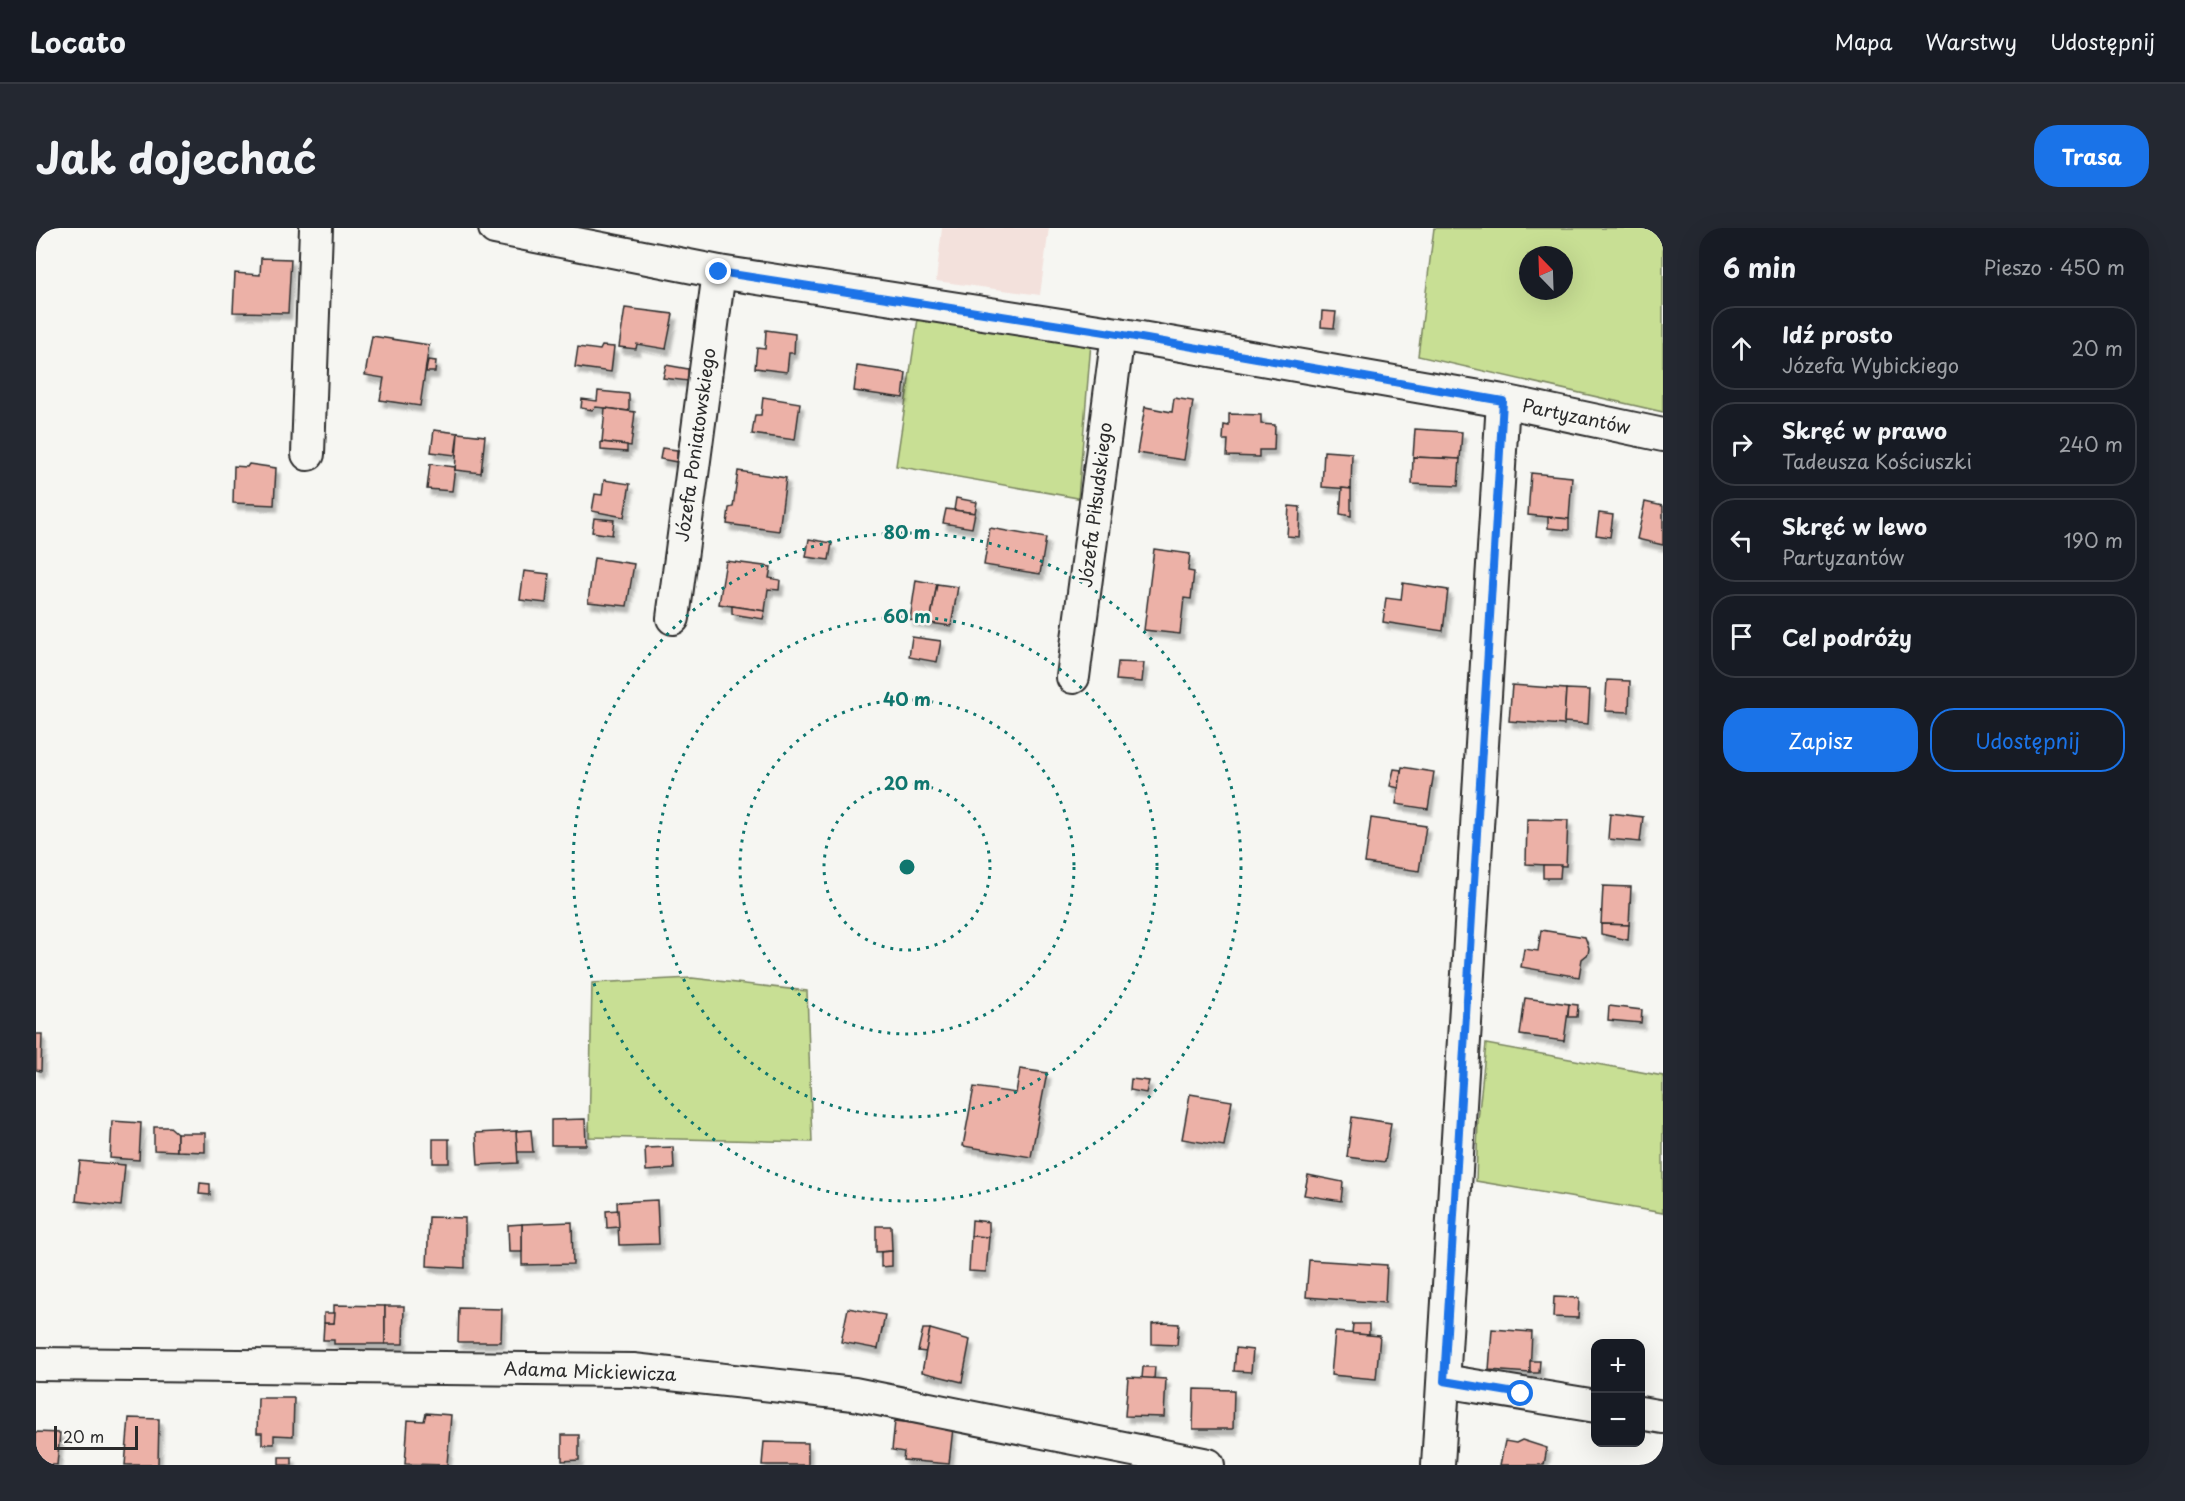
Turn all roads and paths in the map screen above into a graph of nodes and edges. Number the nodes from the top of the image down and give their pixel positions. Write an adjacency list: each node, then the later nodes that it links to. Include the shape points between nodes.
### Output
1 (316, 228): 7 (street)
2 (495, 228): 3 (street, Partyzantów)
3 (719, 272): 4 (street, Partyzantów); 8 (street, Józefa Poniatowskiego)
4 (1118, 334): 5 (street, Partyzantów); 9 (street, Józefa Piłsudskiego)
5 (1503, 401): 6 (street, Partyzantów); 11 (street)
6 (1663, 435)
7 (308, 454)
8 (673, 618)
9 (1073, 677)
10 (36, 1364): 15 (street, Adama Mickiewicza, via 633,1370 854,1394)
11 (1444, 1381): 12 (street); 16 (street)
12 (1591, 1405)
13 (1645, 1414): 14 (street)
14 (1663, 1417)
15 (1208, 1465)
16 (1438, 1465)

